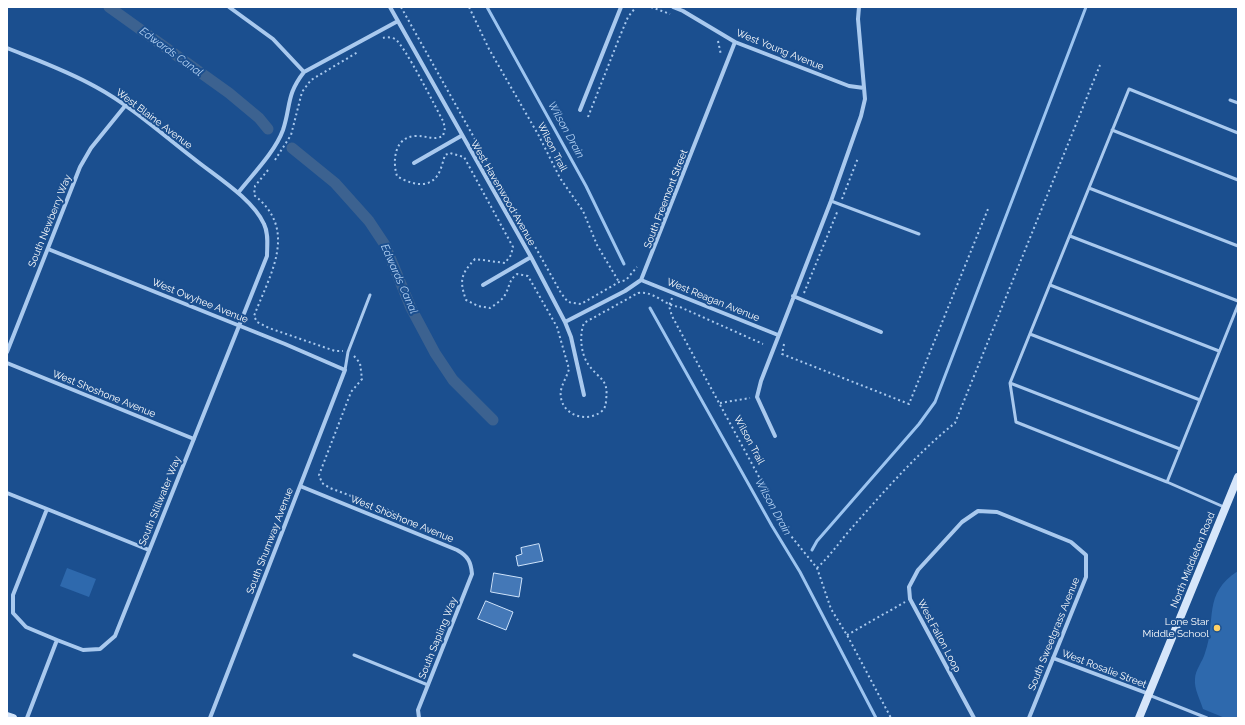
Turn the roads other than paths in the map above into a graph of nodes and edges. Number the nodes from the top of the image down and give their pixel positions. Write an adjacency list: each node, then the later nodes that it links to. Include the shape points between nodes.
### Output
1 (228, 7): 10 (street, via 273,39)
2 (390, 7): 7 (street, West Havenwood Avenue)
3 (620, 7): 15 (street)
4 (674, 7): 6 (street, West Young Avenue)
5 (859, 7): 11 (street)
6 (684, 9): 8 (street, West Young Avenue)
7 (398, 20): 10 (street); 18 (street, West Havenwood Avenue)
8 (735, 42): 11 (street, West Young Avenue, via 849,86); 30 (street, South Freemont Street)
9 (7, 48): 14 (street, West Blaine Avenue, via 97,87)
10 (304, 72): 22 (street, via 294,85 283,130 276,144)
11 (864, 88): 23 (street, via 865,99 861,116)
12 (1230, 100): 13 (lane)
13 (1238, 103)
14 (125, 106): 22 (street, West Blaine Avenue); 28 (street, South Newberry Way, via 90,148)
15 (580, 110)
16 (1112, 130): 17 (lane, via 1129,89); 20 (lane); 21 (lane)
17 (1238, 133)
18 (462, 136): 19 (street); 29 (street, West Havenwood Avenue)
19 (414, 163)
20 (1238, 180)
21 (1089, 188): 26 (lane); 27 (lane)
22 (238, 193): 24 (street, West Blaine Avenue, via 256,210)
23 (831, 201): 25 (lane); 34 (street)
24 (267, 233): 38 (street, South Stillwater Way, via 266,256)
25 (919, 234)
26 (1070, 236): 32 (lane); 35 (lane)
27 (1238, 246)
28 (48, 249): 38 (street, West Owyhee Avenue); 43 (street, South Newberry Way)
29 (531, 257): 31 (street); 37 (street, West Havenwood Avenue)
30 (641, 280): 37 (street); 40 (street, West Reagan Avenue)
31 (483, 284)
32 (1050, 285): 41 (lane); 42 (lane)
33 (370, 295): 45 (lane, via 348,352)
34 (793, 296): 39 (street); 40 (street)
35 (1238, 301)
36 (1238, 304): 42 (lane)
37 (565, 322): 47 (street, West Havenwood Avenue, via 571,337)
38 (239, 326): 45 (street, West Owyhee Avenue); 50 (street, South Stillwater Way)
39 (881, 332)
40 (778, 334): 49 (street, via 757,396)
41 (1030, 334): 46 (lane); 48 (lane)
42 (1219, 351): 48 (lane)
43 (7, 352)
44 (7, 363): 50 (street, West Shoshone Avenue)
45 (345, 370): 54 (street, South Shumway Avenue)
46 (1010, 383): 51 (lane); 53 (lane, via 1016,422)
47 (584, 395)
48 (1200, 400): 51 (lane)
49 (774, 436)
50 (194, 439): 58 (street, South Stillwater Way)
51 (1180, 449): 53 (lane)
52 (1238, 476): 56 (main road, North Middleton Road)
53 (1167, 482): 56 (lane)
54 (300, 486): 60 (street, West Shoshone Avenue, via 453,548 466,555); 69 (street, South Shumway Avenue)
55 (7, 493): 57 (street)
56 (1225, 507): 65 (main road, North Middleton Road)
57 (47, 509): 58 (street); 61 (street, via 13,595 13,613 26,627)
58 (149, 550): 61 (street, South Stillwater Way, via 115,636 100,649 83,650)
59 (1086, 555): 63 (street, South Sweetgrass Avenue, via 1086,577); 71 (street, West Fallon Loop, via 1071,542 997,512 978,511 962,522 918,570 909,587 910,599)
60 (471, 563): 64 (street, South Sapling Way, via 472,574)
61 (57, 640): 68 (street)
62 (354, 655): 64 (lane)
63 (1053, 658): 65 (street, West Rosalie Street); 72 (street, South Sweetgrass Avenue)
64 (428, 685): 70 (street, South Sapling Way, via 418,710)
65 (1149, 695): 73 (main road, North Middleton Road); 74 (lane)
66 (7, 716): 67 (main road)
67 (13, 718)
68 (27, 718)
69 (210, 718)
70 (419, 718)
71 (974, 718)
72 (1029, 718)
73 (1139, 718)
74 (1207, 718)

